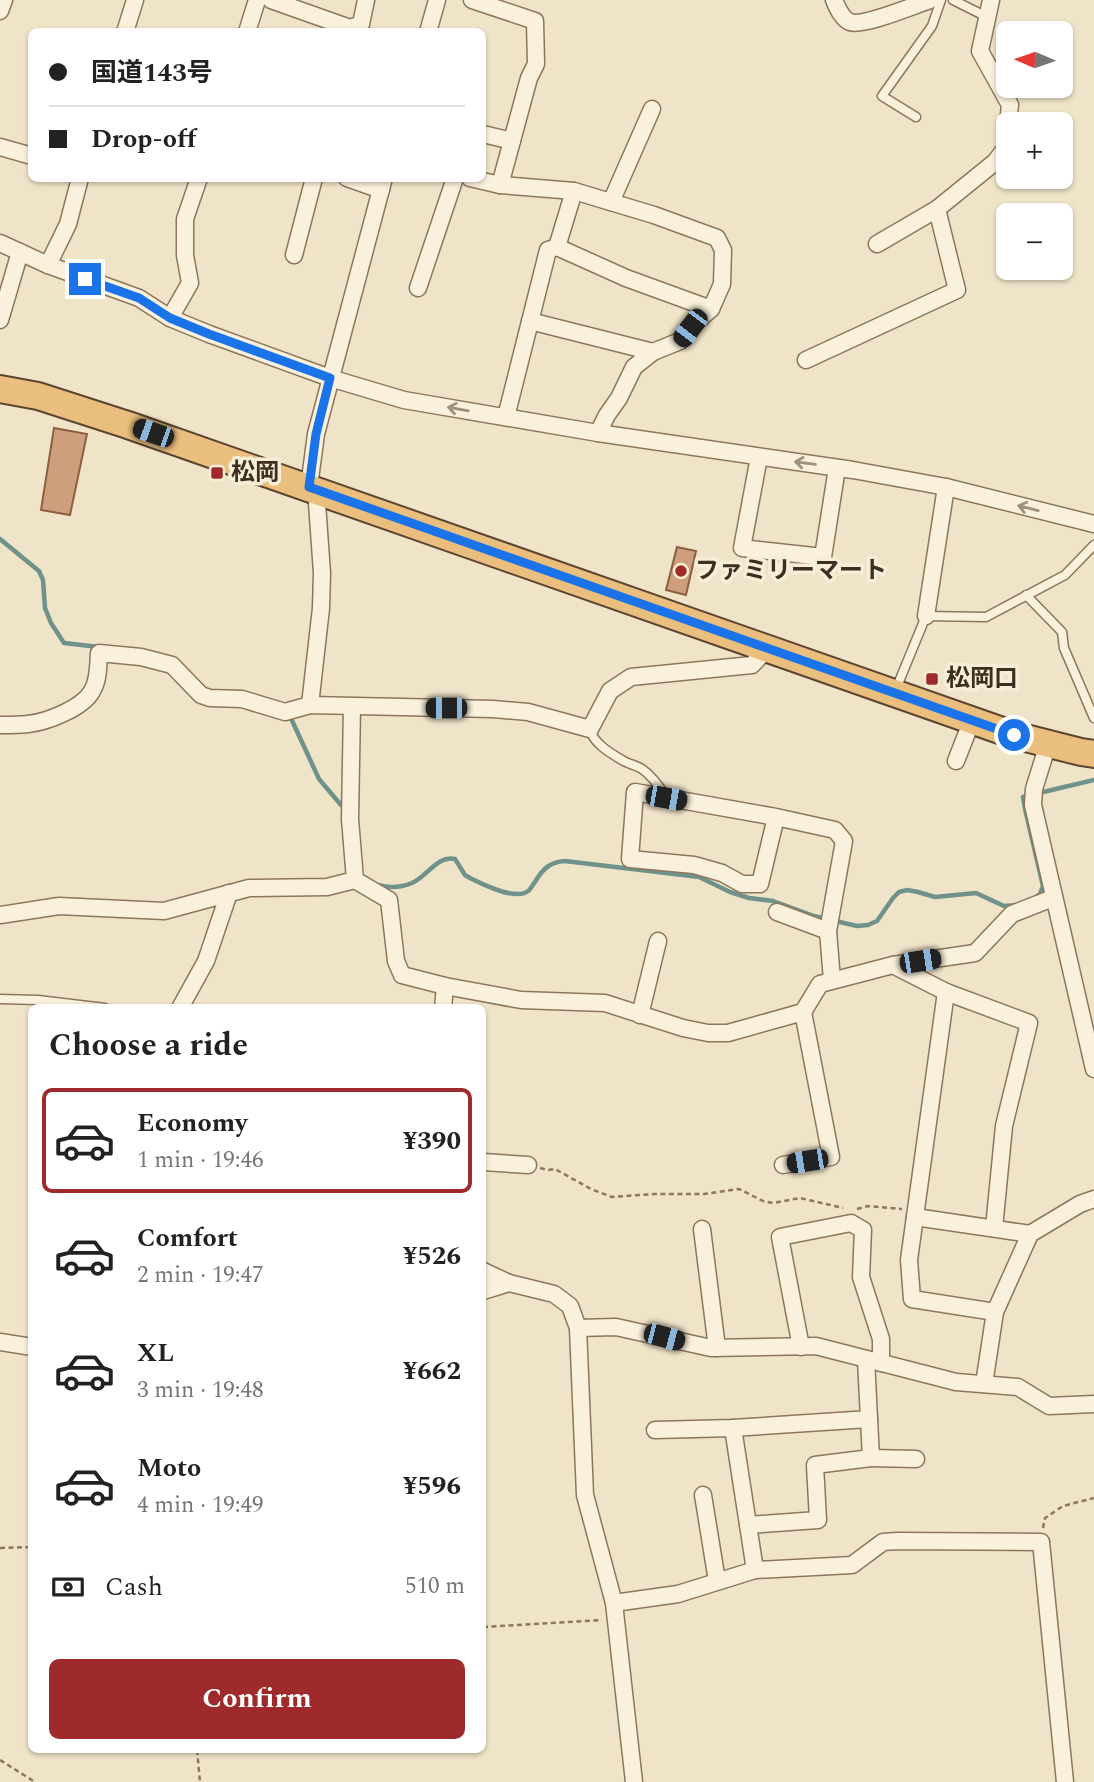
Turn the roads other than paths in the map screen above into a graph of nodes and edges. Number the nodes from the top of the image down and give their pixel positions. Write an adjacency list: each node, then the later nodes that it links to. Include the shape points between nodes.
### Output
1 (4, 0): 13 (street)
2 (135, 0): 15 (street)
3 (257, 0): 16 (street)
4 (271, 0): 5 (street, via 350,28 360,24)
5 (366, 0)
6 (437, 0): 17 (street)
7 (471, 0): 21 (street, via 535,21 536,64)
8 (834, 0): 9 (street, via 850,22 864,23)
9 (930, 0)
10 (941, 0): 19 (lane, via 932,26 882,96)
11 (953, 0): 14 (lane)
12 (991, 0): 14 (street)
13 (0, 11)
14 (987, 17): 33 (street, via 980,51 1010,105 1004,149 995,163)
15 (126, 28)
16 (248, 28)
17 (429, 28)
18 (652, 109): 32 (street)
19 (916, 117)
20 (486, 135): 21 (street)
21 (512, 141): 30 (street)
22 (0, 147): 23 (street)
23 (28, 155)
24 (79, 182): 39 (street, via 68,224)
25 (198, 182): 42 (street, via 185,219 190,283)
26 (313, 182): 38 (street)
27 (454, 182): 40 (street)
28 (486, 182): 30 (street)
29 (383, 184): 47 (street)
30 (500, 185): 31 (street)
31 (574, 191): 32 (street); 36 (street)
32 (611, 202): 41 (street, via 717,238 723,250 722,284)
33 (937, 209): 35 (street); 46 (street, via 957,290)
34 (0, 243): 37 (street)
35 (877, 244)
36 (557, 247): 41 (street); 44 (street, via 548,250)
37 (20, 252): 39 (street); 43 (street)
38 (294, 254)
39 (48, 265): 42 (street, via 139,298)
40 (418, 288)
41 (711, 309): 45 (street, via 680,341)
42 (170, 318): 47 (street)
43 (0, 320)
44 (530, 321): 45 (street); 49 (street)
45 (653, 352): 50 (street, via 634,367)
46 (806, 360)
47 (330, 378): 49 (street, one-way to 47, via 404,400); 54 (street, via 316,434)
48 (0, 389): 54 (highway, via 51,400)
49 (506, 417): 50 (street)
50 (598, 433): 51 (street)
51 (759, 457): 52 (street, one-way to 51); 52 (street, via 741,548 823,557)
52 (837, 468): 53 (street)
53 (946, 487): 55 (street, one-way to 53); 58 (street)
54 (312, 488): 59 (highway); 61 (street, via 322,573)
55 (1094, 524)
56 (1094, 545): 57 (lane, via 1065,575)
57 (1026, 595): 58 (lane, via 986,617); 63 (lane, via 1062,632 1064,648)
58 (926, 616): 60 (lane)
59 (768, 648): 60 (highway); 66 (street, via 752,665 631,677 610,691)
60 (895, 692): 64 (highway)
61 (310, 705): 62 (street); 65 (street, via 288,711 242,699 209,698 172,665 99,653 92,692 73,709 29,724)
62 (352, 707): 66 (street, via 528,712); 72 (street, via 350,819)
63 (1094, 718)
64 (972, 720): 67 (highway); 69 (street)
65 (0, 725)
66 (590, 729): 70 (lane, via 603,747 646,772)
67 (1048, 744): 68 (highway); 74 (street, via 1033,797)
68 (1094, 754)
69 (956, 761)
70 (666, 798): 71 (street); 71 (street, via 635,792 630,859 694,865 742,884 760,884)
71 (776, 817): 77 (street, via 835,830 844,841)
72 (355, 880): 73 (street, via 327,887 249,888); 81 (street, via 389,900 396,961 402,975)
73 (229, 893): 76 (street, via 164,911 59,906); 85 (street, via 206,961)
74 (1053, 898): 79 (street, via 1012,914 975,953); 89 (street)
75 (777, 912): 77 (street)
76 (0, 915)
77 (829, 925): 80 (street)
78 (657, 941): 88 (street)
79 (893, 965): 80 (street); 82 (street)
80 (832, 979): 87 (street, via 820,984)
81 (445, 986): 86 (street); 88 (street, via 522,1000 604,1003)
82 (946, 992): 94 (street); 95 (street, via 1029,1023 1004,1126)
83 (0, 999): 84 (lane)
84 (72, 1004)
85 (182, 1004)
86 (443, 1004)
87 (803, 1012): 88 (street, via 728,1033 683,1028); 92 (street, via 831,1157)
88 (640, 1015)
89 (1094, 1069)
90 (486, 1162): 91 (street)
91 (528, 1165)
92 (783, 1165)
93 (1094, 1199): 97 (street)
94 (915, 1214): 95 (street); 101 (street, via 909,1260 912,1299)
95 (995, 1228): 97 (street)
96 (702, 1229): 106 (street)
97 (1030, 1234): 101 (street)
98 (486, 1272): 99 (street)
99 (509, 1283): 100 (street); 102 (street, via 554,1294 570,1306)
100 (486, 1290)
101 (995, 1312): 108 (street)
102 (578, 1328): 106 (street, via 616,1327); 119 (street, via 585,1495)
103 (0, 1342): 104 (street)
104 (28, 1346)
105 (801, 1347): 106 (street); 107 (street, via 816,1346); 107 (street, via 780,1237 851,1223 863,1230 861,1277 881,1339)
106 (717, 1348)
107 (874, 1361): 108 (street); 110 (street)
108 (984, 1384): 109 (street, via 1018,1387 1049,1406)
109 (1094, 1404)
110 (869, 1419): 111 (street); 113 (street)
111 (733, 1428): 112 (street); 116 (street)
112 (655, 1430)
113 (871, 1458): 114 (street); 116 (street, via 815,1465 818,1520)
114 (916, 1459)
115 (703, 1495): 118 (street)
116 (748, 1525): 117 (street)
117 (755, 1570): 118 (street); 121 (street, via 852,1565 883,1542 1041,1542)
118 (718, 1581): 119 (street)
119 (615, 1611): 120 (street)
120 (634, 1782)
121 (1065, 1782)

